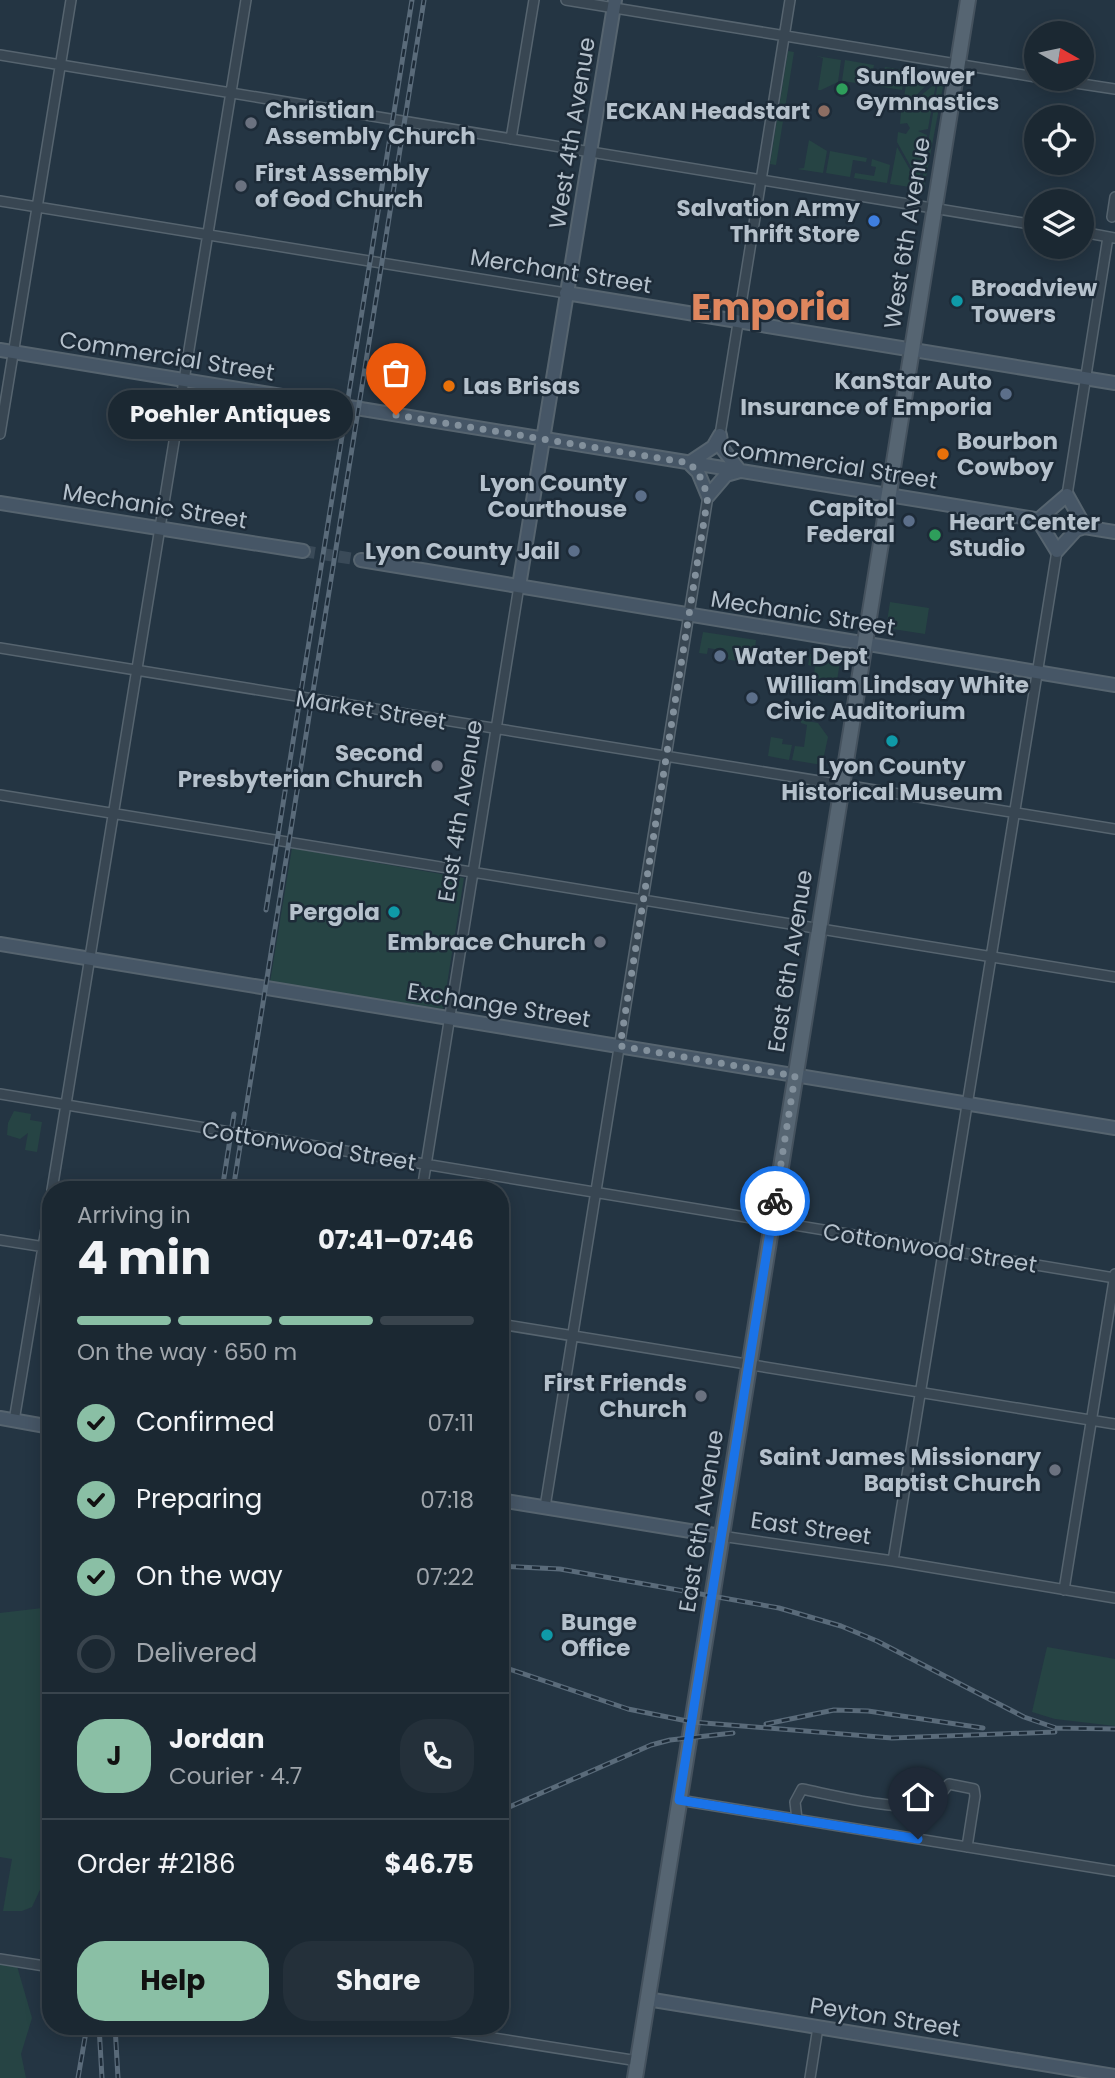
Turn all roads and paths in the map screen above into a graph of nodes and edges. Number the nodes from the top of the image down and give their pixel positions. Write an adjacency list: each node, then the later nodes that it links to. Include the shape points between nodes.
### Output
1 (71, 0): 11 (street)
2 (246, 0): 15 (street)
3 (534, 0): 16 (street)
4 (566, 0): 7 (street)
5 (790, 0): 8 (street)
6 (968, 0): 10 (main road, West 6th Avenue)
7 (615, 4): 8 (street); 17 (street, West 4th Avenue)
8 (784, 35): 10 (street); 18 (street)
9 (0, 55): 11 (street)
10 (958, 64): 12 (street); 22 (main road, West 6th Avenue)
11 (60, 65): 15 (street); 21 (street)
12 (1024, 75)
13 (1094, 86): 14 (street)
14 (1115, 89)
15 (230, 93): 16 (street); 26 (street)
16 (511, 139): 17 (street)
17 (590, 152): 18 (street); 28 (street, West 4th Avenue)
18 (760, 180): 22 (street); 29 (street)
19 (1115, 197): 23 (street)
20 (0, 201): 21 (street, Merchant Street)
21 (36, 207): 26 (street, Merchant Street); 31 (street)
22 (934, 208): 24 (street); 30 (main road, West 6th Avenue)
23 (1112, 217)
24 (1024, 223)
25 (1094, 234): 27 (street)
26 (207, 235): 28 (street, Merchant Street); 33 (street)
27 (1112, 237): 32 (street)
28 (566, 293): 29 (street, Merchant Street); 37 (street, West 4th Avenue)
29 (736, 321): 30 (street, Merchant Street); 36 (street)
30 (911, 349): 32 (street, Merchant Street); 40 (main road, East 6th Avenue)
31 (7, 351): 33 (street, Commercial Street); 35 (street)
32 (1085, 378): 34 (street, Merchant Street); 41 (street)
33 (183, 380): 37 (street, Commercial Street); 46 (street)
34 (1115, 383)
35 (0, 434)
36 (720, 435): 38 (street, via 713,447); 39 (street, via 722,448)
37 (542, 439): 38 (street, Commercial Street); 51 (street, East 4th Avenue)
38 (689, 463): 39 (street, Commercial Street); 42 (street)
39 (740, 471): 40 (street, Commercial Street); 42 (street, via 726,475)
40 (887, 495): 44 (street, Commercial Street); 53 (main road, East 6th Avenue)
41 (1067, 495): 44 (street); 45 (street)
42 (708, 496): 52 (street)
43 (0, 503): 46 (street, Mechanic Street)
44 (1038, 520): 45 (street, Commercial Street); 49 (street)
45 (1085, 527): 47 (street, Commercial Street); 49 (street, via 1076,530)
46 (160, 528): 48 (street, Mechanic Street); 55 (street)
47 (1115, 532)
48 (303, 551)
49 (1057, 551): 56 (street)
50 (361, 560): 51 (street, Mechanic Street)
51 (519, 586): 52 (street, Mechanic Street); 58 (street, East 4th Avenue)
52 (689, 615): 53 (street, Mechanic Street); 59 (street)
53 (864, 644): 56 (street, Mechanic Street); 60 (main road, East 6th Avenue)
54 (0, 648): 55 (street, Market Street)
55 (137, 670): 58 (street, Market Street); 63 (street)
56 (1037, 672): 57 (street, Mechanic Street); 62 (street)
57 (1115, 685)
58 (495, 731): 59 (street, Market Street); 65 (street, East 4th Avenue)
59 (666, 757): 60 (street, Market Street); 66 (street)
60 (841, 785): 62 (street, Market Street); 67 (main road, East 6th Avenue)
61 (0, 795): 63 (street)
62 (1014, 813): 64 (street, Market Street); 69 (street)
63 (113, 814): 65 (street); 70 (street)
64 (1115, 830)
65 (471, 873): 66 (street); 72 (street, East 4th Avenue)
66 (643, 900): 67 (street); 73 (street)
67 (818, 929): 69 (street); 74 (main road, East 6th Avenue)
68 (0, 944): 70 (street, Exchange Street)
69 (991, 956): 71 (street); 76 (street)
70 (90, 958): 72 (street, Exchange Street); 77 (street)
71 (1115, 976)
72 (449, 1018): 73 (street, Exchange Street); 79 (street, East 4th Avenue)
73 (620, 1046): 74 (street, Exchange Street); 82 (street)
74 (795, 1076): 76 (street, Exchange Street); 83 (main road, East 6th Avenue)
75 (0, 1094): 77 (street, Cottonwood Street)
76 (966, 1104): 78 (street, Exchange Street); 86 (street)
77 (66, 1105): 79 (street, Cottonwood Street); 80 (street)
78 (1115, 1128)
79 (426, 1166): 81 (street, East 4th Avenue); 82 (street, Cottonwood Street)
80 (53, 1181)
81 (424, 1181)
82 (596, 1194): 83 (street, Cottonwood Street); 90 (street)
83 (771, 1222): 86 (street, Cottonwood Street); 91 (main road, East 6th Avenue)
84 (0, 1240): 85 (street)
85 (42, 1247)
86 (944, 1251): 88 (street, Cottonwood Street); 92 (street)
87 (42, 1274): 94 (street)
88 (1115, 1276): 95 (street)
89 (509, 1326): 90 (street)
90 (572, 1337): 91 (street); 99 (street)
91 (748, 1366): 92 (street); 100 (main road, East 6th Avenue)
92 (920, 1393): 95 (street); 101 (street)
93 (0, 1418): 94 (street)
94 (14, 1420): 97 (street)
95 (1091, 1420): 96 (street); 102 (street)
96 (1115, 1424)
97 (42, 1425)
98 (509, 1501): 99 (street, East Street)
99 (545, 1507): 100 (street, East Street)
100 (721, 1536): 101 (street, East Street); 104 (main road, East 6th Avenue)
101 (893, 1561): 102 (street, East Street)
102 (1064, 1590): 103 (street, East Street)
103 (1115, 1598)
104 (679, 1800): 105 (street); 110 (main road, East 6th Avenue)
105 (797, 1819): 106 (street); 106 (street, via 795,1802 802,1789 890,1805 933,1802 949,1784 967,1786 974,1789 975,1796)
106 (967, 1847): 107 (street)
107 (1115, 1871)
108 (0, 1959): 109 (street)
109 (42, 1966)
110 (648, 1999): 111 (street, Peyton Street); 113 (main road, East 6th Avenue)
111 (818, 2027): 114 (street, Peyton Street); 116 (street)
112 (475, 2035): 113 (street)
113 (638, 2061): 115 (main road, East 6th Avenue)
114 (1115, 2076)
115 (635, 2078)
116 (810, 2078)

